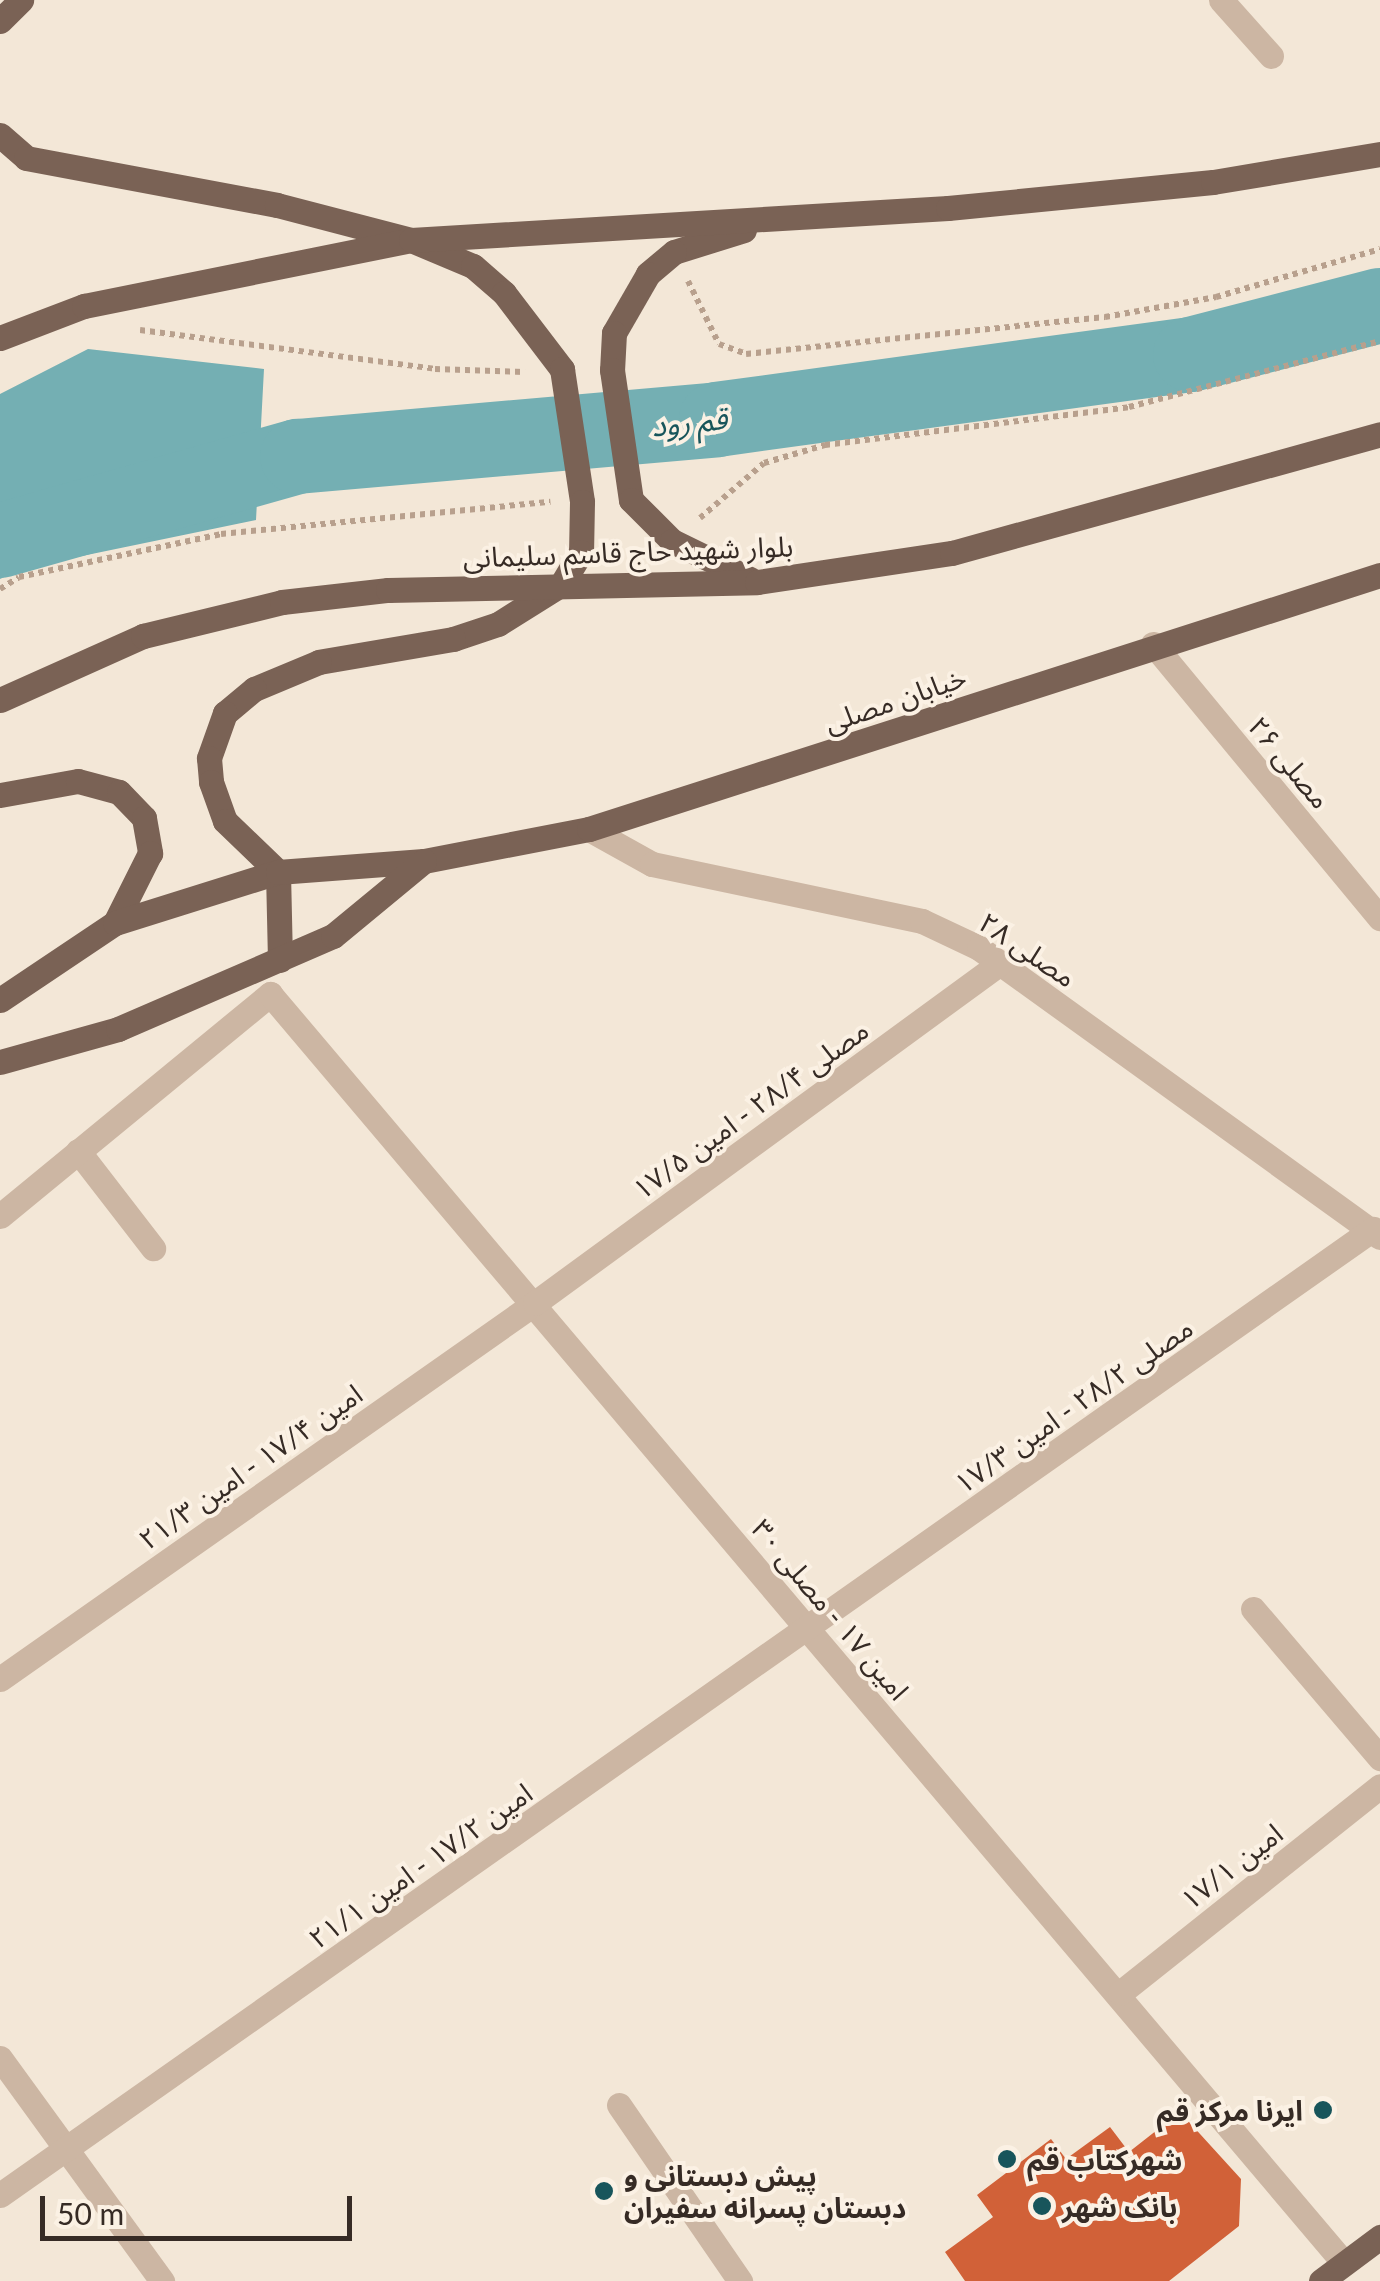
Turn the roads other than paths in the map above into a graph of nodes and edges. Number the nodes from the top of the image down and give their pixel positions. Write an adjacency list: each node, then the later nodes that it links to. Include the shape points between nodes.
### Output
1 (10, 0): 4 (main road)
2 (21, 0): 5 (main road)
3 (1221, 0): 6 (street)
4 (0, 2)
5 (0, 21)
6 (1271, 56)
7 (0, 135): 10 (main road, via 26,158 276,205)
8 (1380, 154): 9 (main road, via 1213,182)
9 (782, 218): 10 (main road); 14 (main road, via 674,252 627,300 614,332 612,370 631,500 672,542)
10 (411, 240): 11 (main road, via 84,306); 15 (main road, via 473,266 504,293 562,369 582,502 581,552)
11 (0, 338)
12 (1380, 434): 14 (main road, بلوار شهید حاج قاسم سلیمانی, via 952,552)
13 (1380, 575): 16 (main road, خیابان مصلی)
14 (757, 582): 15 (main road, بلوار شهید حاج قاسم سلیمانی)
15 (562, 584): 17 (main road, بلوار شهید حاج قاسم سلیمانی, via 388,590 282,602 144,636); 21 (main road, via 498,624 453,639 319,662 254,689 226,713 210,758 211,782 226,821)
16 (1154, 644): 19 (main road, خیابان مصلی); 22 (street, مصلی ۲۶)
17 (0, 700)
18 (0, 795): 23 (main road, via 78,781 120,792 144,818 150,853)
19 (589, 829): 20 (main road, خیابان مصلی); 25 (street, مصلی ۲۸, via 652,864 922,921)
20 (424, 860): 21 (main road, خیابان مصلی); 24 (main road, via 333,936)
21 (278, 872): 23 (main road, خیابان مصلی); 24 (main road)
22 (1380, 918)
23 (115, 923): 26 (main road)
24 (280, 960): 27 (main road, via 118,1029)
25 (1000, 963): 30 (street, مصلی ۲۸); 32 (street, مصلی ۲۸/۴ - امین ۱۷/۵)
26 (0, 1000)
27 (0, 1062)
28 (78, 1150): 29 (street); 31 (street); 32 (street, امین ۱۷ - مصلی ۳۰, via 270,994)
29 (0, 1216)
30 (1376, 1233): 34 (street, مصلی ۲۸/۲ - امین ۱۷/۳)
31 (153, 1248)
32 (535, 1303): 34 (street, امین ۱۷ - مصلی ۳۰); 35 (street, امین ۱۷/۴ - امین ۲۱/۳)
33 (1252, 1609): 36 (street)
34 (808, 1629): 38 (street, امین ۱۷ - مصلی ۳۰); 41 (street, امین ۱۷/۲ - امین ۲۱/۱)
35 (0, 1679)
36 (1380, 1758)
37 (1380, 1786): 38 (street, امین ۱۷/۱)
38 (1120, 1993): 44 (street, امین ۱۷ - مصلی ۳۰)
39 (0, 2058): 41 (street)
40 (619, 2104): 46 (street)
41 (66, 2149): 42 (street, امین ۱۷/۲ - امین ۲۱/۱); 45 (street)
42 (0, 2196)
43 (1380, 2238): 44 (main road)
44 (1344, 2264): 47 (main road)
45 (162, 2281)
46 (740, 2281)
47 (1322, 2281)

